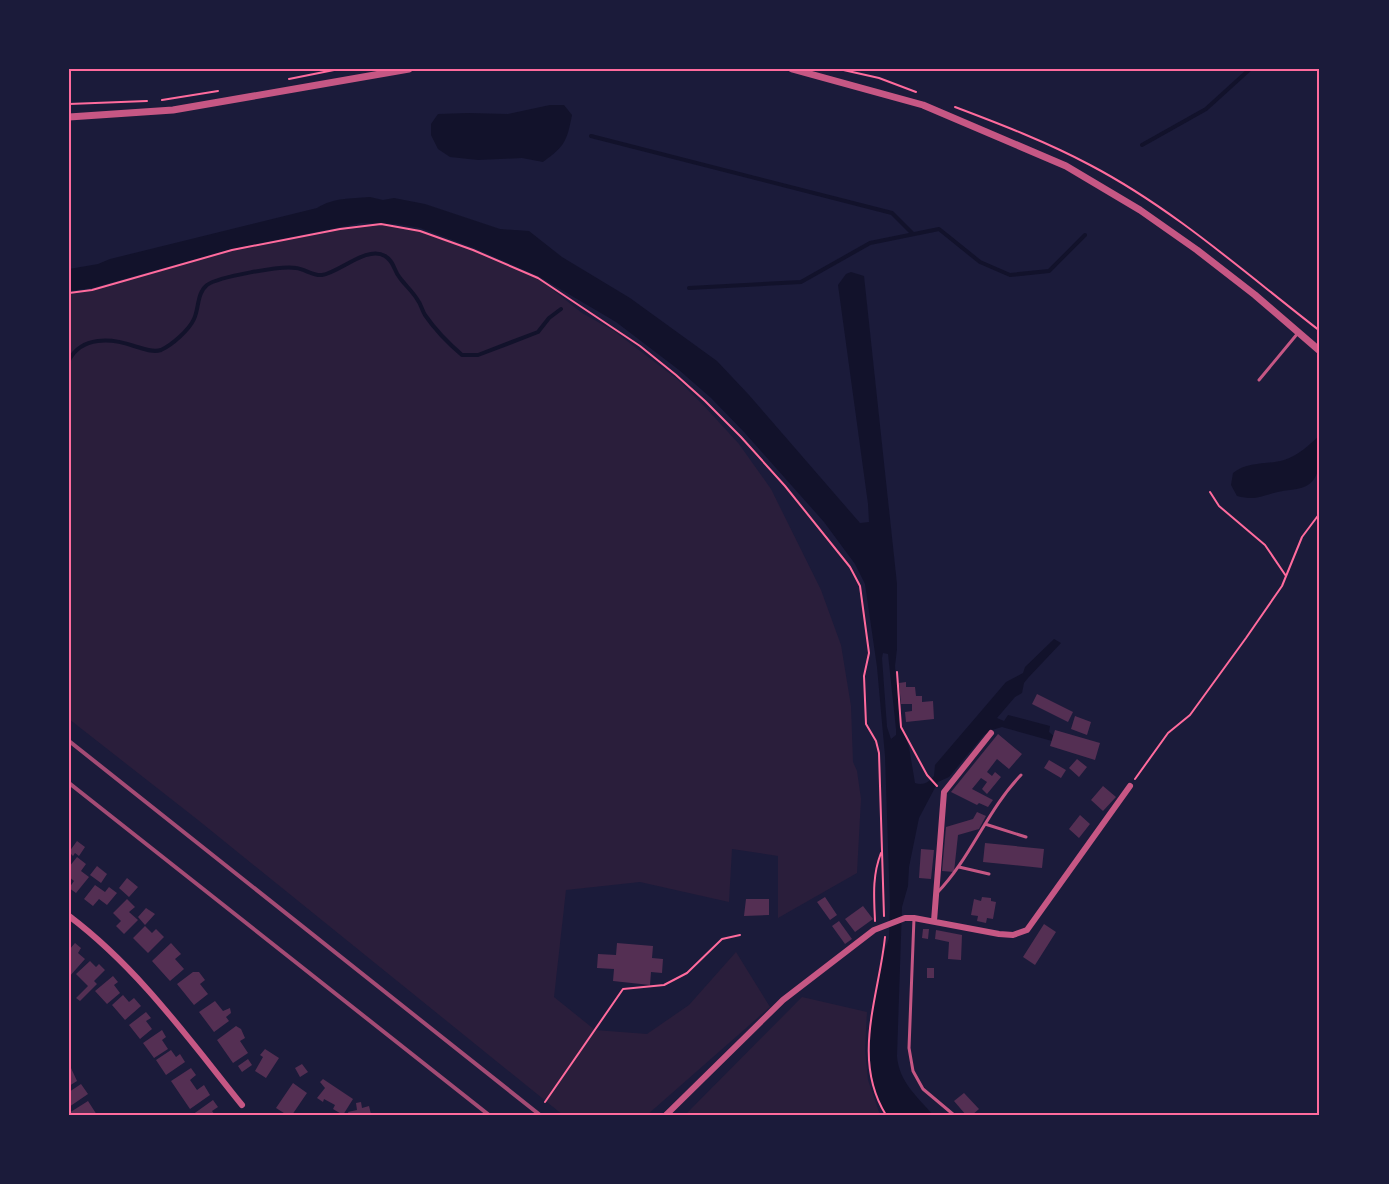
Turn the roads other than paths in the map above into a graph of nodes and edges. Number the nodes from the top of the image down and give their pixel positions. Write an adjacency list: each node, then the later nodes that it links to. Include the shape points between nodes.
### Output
1 (409, 69): 3 (street, via 173,110)
2 (792, 69): 4 (street, via 923,105 1066,166 1197,250)
3 (69, 117)
4 (1298, 333): 5 (street); 6 (lane)
5 (1320, 351)
6 (1259, 380)
7 (991, 733): 14 (street, via 944,792)
8 (1021, 775): 10 (lane, via 1003,794)
9 (1130, 786): 17 (street, via 1027,930 999,934)
10 (985, 824): 11 (lane); 12 (lane)
11 (1026, 837)
12 (959, 867): 13 (lane); 14 (lane)
13 (989, 874)
14 (936, 895): 17 (street)
15 (69, 915): 18 (street, via 146,985)
16 (914, 918): 17 (street); 19 (street, via 879,929 783,1000); 20 (lane, via 909,1048 913,1071 923,1089)
17 (934, 921)
18 (242, 1105)
19 (666, 1115)
20 (954, 1115)

